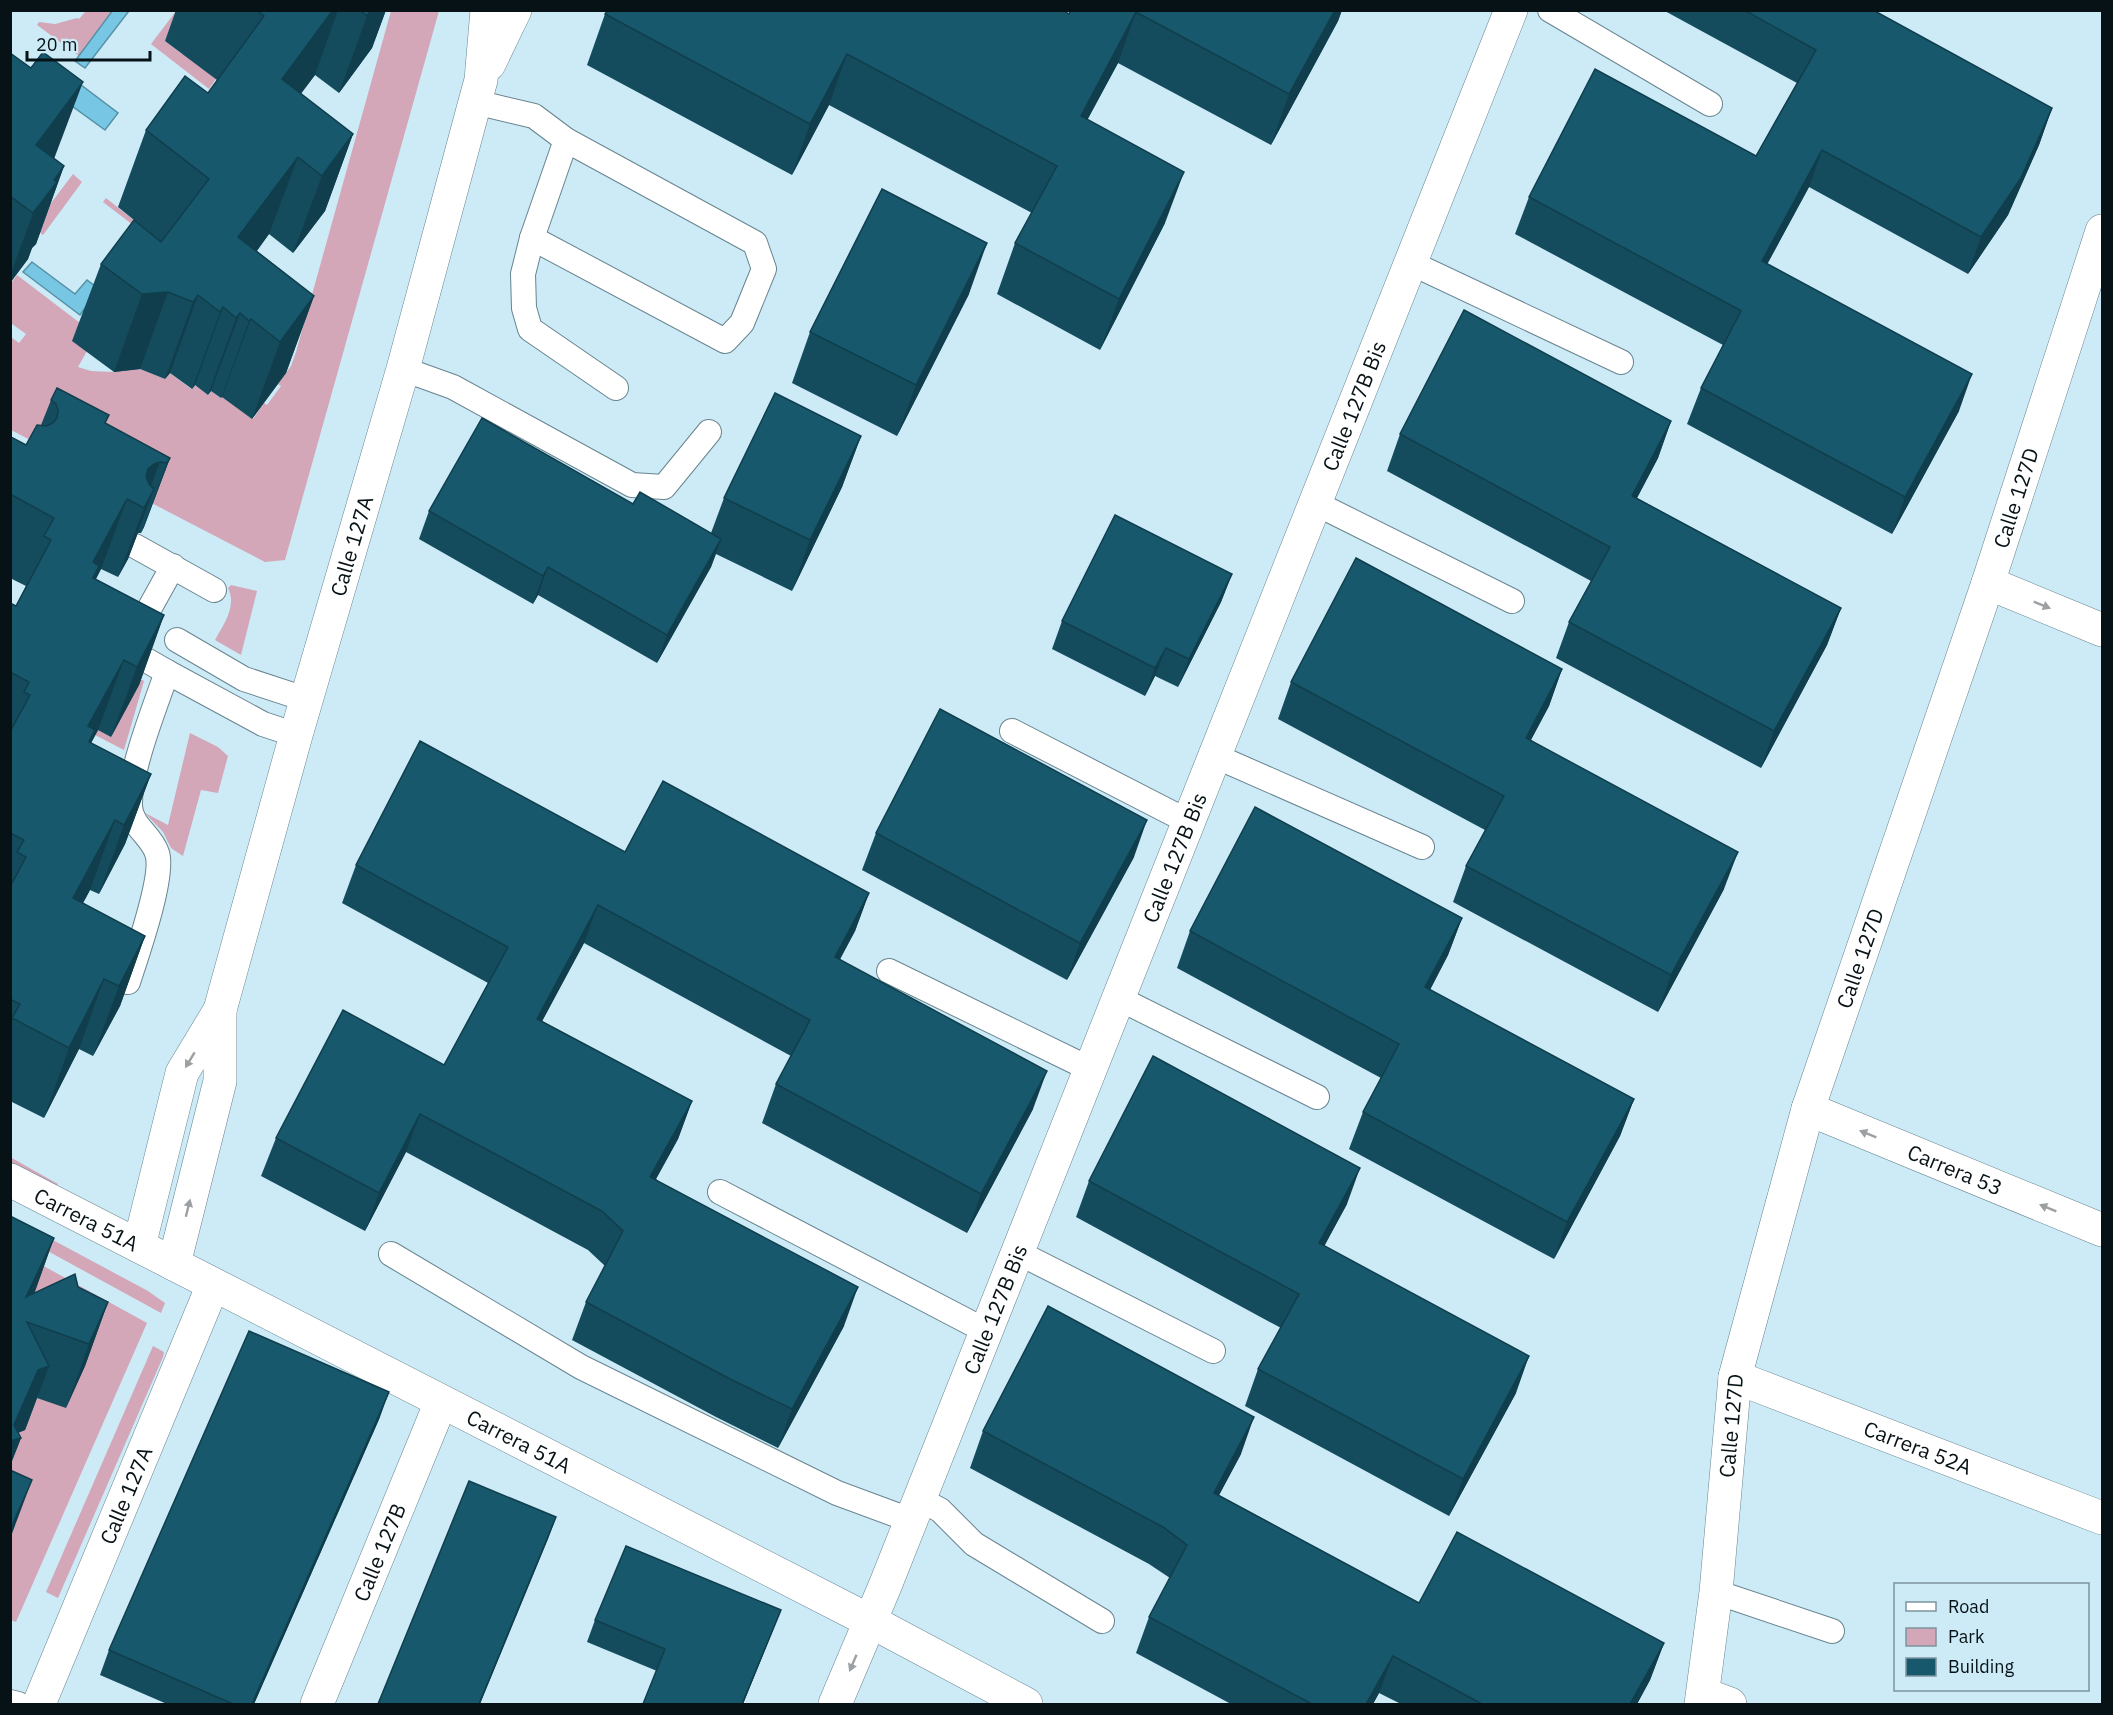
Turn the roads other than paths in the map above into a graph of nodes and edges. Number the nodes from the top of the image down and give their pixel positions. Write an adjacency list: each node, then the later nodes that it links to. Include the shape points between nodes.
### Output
1 (487, 10): 5 (street, Calle 127A)
2 (515, 10): 5 (street, Calle 127A)
3 (1511, 10): 10 (street, Calle 127B Bis)
4 (1550, 10): 6 (lane)
5 (478, 91): 7 (lane, via 534,116); 12 (street, Calle 127A)
6 (1710, 104)
7 (566, 140): 9 (lane); 9 (lane, via 755,243 764,269 742,323 725,341)
8 (2103, 231): 18 (street, Calle 127D)
9 (532, 238): 13 (lane, via 524,274 524,308 530,329)
10 (1411, 263): 11 (lane); 15 (street, Calle 127B Bis)
11 (1622, 362)
12 (403, 369): 14 (lane, via 453,387 632,485 664,487); 24 (street, Calle 127A)
13 (616, 388)
14 (709, 432)
15 (1315, 503): 20 (lane); 27 (street, Calle 127B Bis)
16 (135, 546): 17 (lane)
17 (173, 566): 19 (lane); 23 (lane, via 128,649)
18 (1988, 583): 21 (street, one-way to 21); 36 (street, Calle 127D)
19 (214, 590)
20 (1512, 601)
21 (2103, 630)
22 (177, 640): 24 (lane, via 244,679)
23 (167, 672): 26 (lane, via 263,724); 31 (lane, via 148,759 125,789 132,818 151,840 159,867 135,935)
24 (308, 700): 26 (street, Calle 127A)
25 (1012, 730): 28 (lane)
26 (296, 735): 33 (street, Calle 127A)
27 (1215, 756): 28 (street, Calle 127B Bis); 29 (lane)
28 (1189, 822): 32 (street, Calle 127B Bis)
29 (1422, 847)
30 (889, 971): 34 (lane)
31 (129, 982)
32 (1118, 998): 34 (street, Calle 127B Bis); 35 (lane)
33 (220, 1010): 40 (street, Calle 127A, one-way to 40, via 182,1072); 43 (street, Calle 127A, one-way to 33, via 220,1081)
34 (1090, 1070): 41 (street, Calle 127B Bis)
35 (1317, 1097)
36 (1808, 1109): 39 (street, Carrera 53, one-way to 36); 47 (street, Calle 127D)
37 (10, 1180): 40 (street, Carrera 51A)
38 (720, 1192): 45 (lane)
39 (2103, 1230)
40 (139, 1246): 43 (street, Carrera 51A)
41 (1017, 1252): 45 (street, Calle 127B Bis); 46 (lane)
42 (391, 1254): 49 (lane, via 581,1367 837,1493)
43 (174, 1264): 44 (street, Carrera 51A)
44 (213, 1285): 48 (street, Carrera 51A); 58 (street, Calle 127A)
45 (986, 1331): 49 (street, Calle 127B Bis)
46 (1213, 1351)
47 (1735, 1377): 50 (street, Carrera 52A); 51 (street, Calle 127D)
48 (441, 1401): 53 (street, Carrera 51A); 59 (street, Calle 127B)
49 (914, 1510): 52 (lane, via 940,1510 974,1544); 53 (street, Calle 127B Bis)
50 (2103, 1518)
51 (1716, 1592): 54 (lane); 55 (street, Calle 127D)
52 (1102, 1621)
53 (870, 1622): 60 (street, Calle 127B Bis, one-way to 60); 61 (street, Carrera 51A)
54 (1832, 1631)
55 (1711, 1701)
56 (10, 1702): 57 (lane)
57 (18, 1704)
58 (39, 1704)
59 (317, 1704)
60 (835, 1704)
61 (1026, 1704)

